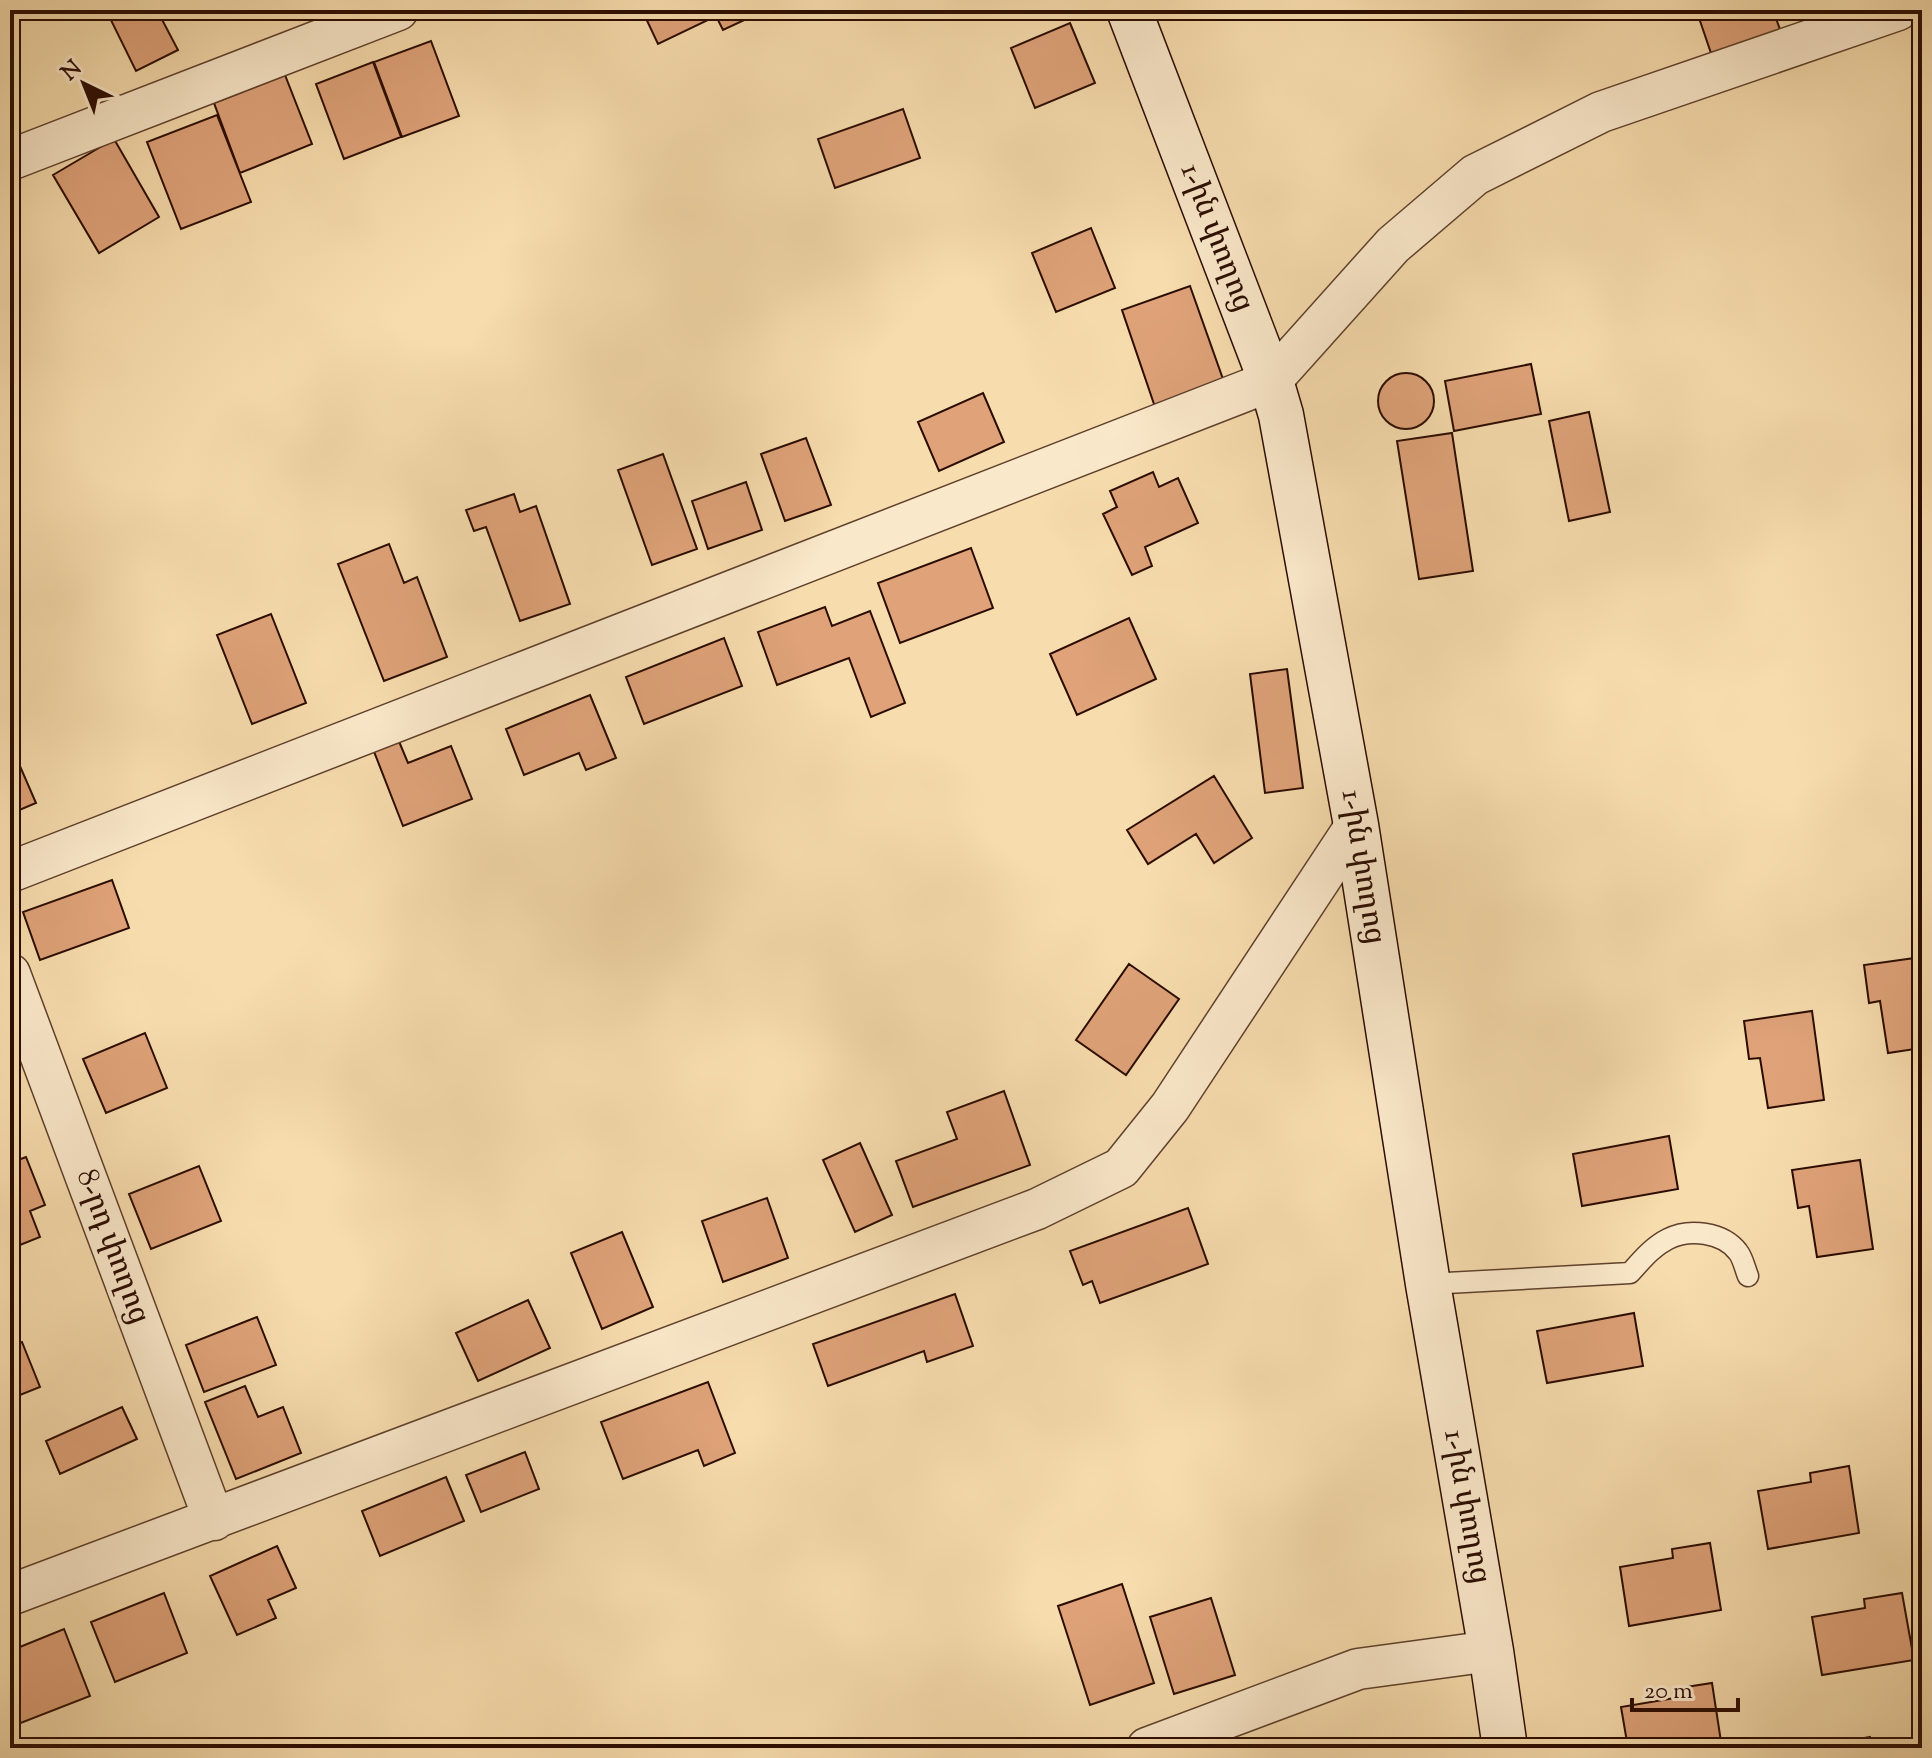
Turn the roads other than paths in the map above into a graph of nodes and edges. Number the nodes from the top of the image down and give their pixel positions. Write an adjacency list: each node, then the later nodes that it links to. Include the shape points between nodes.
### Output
1 (398, 10): 4 (street)
2 (1129, 10): 5 (main road, 1-ին փողոց)
3 (1898, 10): 5 (street, via 1601,112 1475,175 1393,245)
4 (10, 160)
5 (1271, 381): 6 (main road, 1-ին փողոց); 7 (street)
6 (1356, 825): 10 (main road, 1-ին փողոց); 11 (street, via 1170,1107 1121,1168 1037,1209)
7 (10, 872)
8 (10, 974): 11 (street, 8-րդ փողոց)
9 (1748, 1276): 10 (lane, via 1738,1252 1721,1238 1698,1233 1669,1238 1630,1273)
10 (1428, 1284): 13 (main road, 1-ին փողոց)
11 (214, 1520): 12 (street)
12 (10, 1595)
13 (1491, 1651): 14 (street, via 1358,1669); 15 (main road, 1-ին փողոց)
14 (1147, 1748)
15 (1505, 1748)

